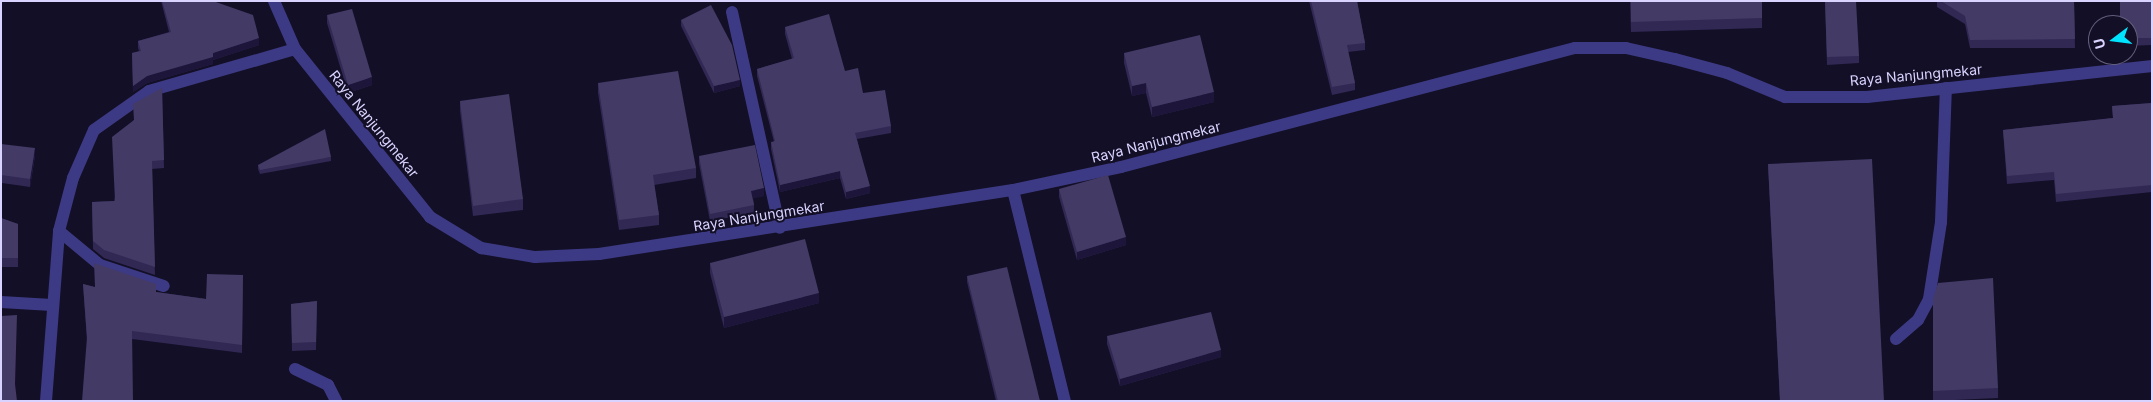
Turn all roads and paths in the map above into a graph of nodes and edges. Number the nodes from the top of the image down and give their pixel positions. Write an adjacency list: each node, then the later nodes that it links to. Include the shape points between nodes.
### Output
1 (274, 1): 3 (street, Raya Nanjungmekar)
2 (732, 12): 7 (street)
3 (295, 49): 7 (street, Raya Nanjungmekar, via 430,217 481,248 535,257 599,254); 8 (street, via 181,79 109,116 94,130 73,178)
4 (2152, 66): 5 (street, Raya Nanjungmekar)
5 (1946, 88): 6 (street, Raya Nanjungmekar, via 1867,97 1785,96 1675,58 1626,48 1575,48 1122,167); 12 (street, via 1941,222 1929,299 1918,320)
6 (1012, 190): 7 (street, Raya Nanjungmekar); 16 (street)
7 (780, 228)
8 (59, 231): 9 (street, via 100,265); 11 (street)
9 (164, 286)
10 (1, 302): 11 (street)
11 (52, 305): 14 (street)
12 (1896, 339)
13 (295, 369): 15 (street, via 328,385)
14 (46, 401)
15 (336, 401)
16 (1065, 401)

